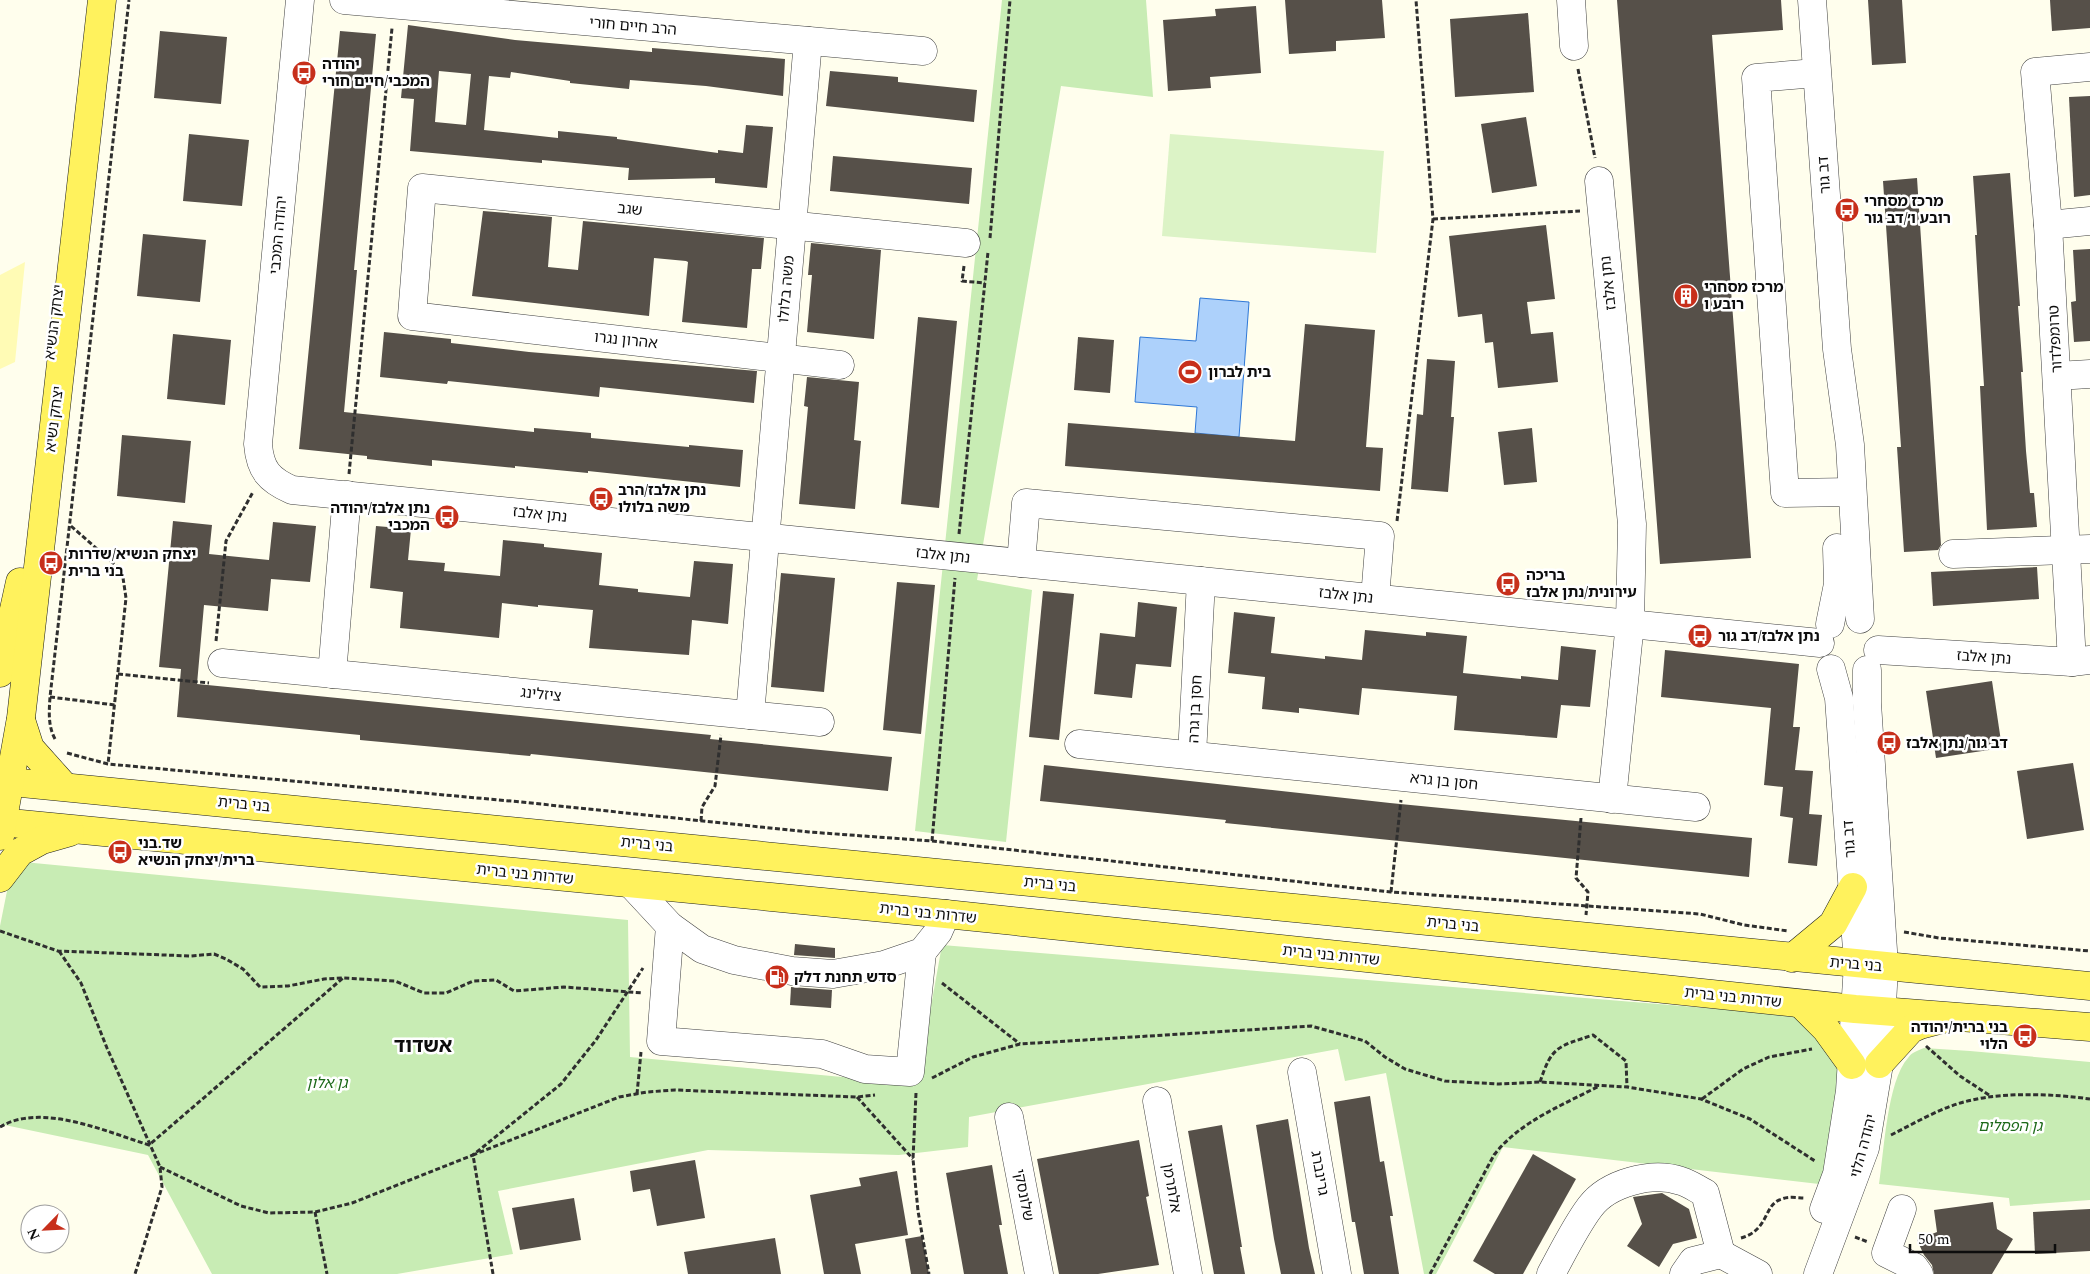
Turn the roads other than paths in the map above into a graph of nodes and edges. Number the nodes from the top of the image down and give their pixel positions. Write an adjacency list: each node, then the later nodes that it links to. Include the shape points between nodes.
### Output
1 (91, 0): 38 (main road, יצחק הנשיא, via 28,547)
2 (102, 0): 41 (main road, יצחק נשיא)
3 (300, 0): 22 (street, יהודה המכבי, via 258,444)
4 (344, 0): 7 (street, הרב חיים חורי)
5 (1571, 0): 8 (street)
6 (1812, 0): 11 (street, דב גור)
7 (808, 41): 9 (street, הרב חיים חורי); 14 (street, משה בלולו)
8 (1574, 46)
9 (923, 51)
10 (2090, 67): 15 (street, טרומפלדור, via 2035,72)
11 (1816, 73): 23 (street, דב גור, via 1837,349); 23 (street, via 1756,78 1785,493)
12 (1599, 181): 32 (street, נתן אלבז, via 1632,524)
13 (2090, 221): 15 (street)
14 (792, 225): 16 (street, שגב); 17 (street, שגב, via 422,188); 18 (street, משה בלולו)
15 (2048, 225): 21 (street, טרומפלדור)
16 (966, 243)
17 (412, 316): 18 (street, אהרון נגרו)
18 (780, 358): 19 (street, אהרון נגרו); 25 (street, משה בלולו)
19 (840, 365)
20 (2090, 374): 21 (street)
21 (2057, 376): 26 (street, טרומפלדור)
22 (264, 470): 24 (street, נתן אלבז, via 275,483 292,490)
23 (1843, 492): 31 (street, דב גור); 33 (street, דב גור, via 1838,584)
24 (347, 495): 25 (street, נתן אלבז); 39 (street)
25 (764, 537): 28 (street, נתן אלבז); 40 (street)
26 (2078, 549): 27 (street); 35 (street, טרומפלדור)
27 (1953, 554)
28 (1021, 562): 29 (street, נתן אלבז); 30 (street, via 1026,503 1371,535 1380,536)
29 (1201, 581): 30 (street, נתן אלבז); 44 (street, חסן בן גרה)
30 (1375, 598): 32 (street, נתן אלבז)
31 (1860, 620): 33 (street, via 1847,617); 34 (street, via 1873,630 1877,639)
32 (1630, 624): 33 (street, נתן אלבז); 47 (street, נתן אלבז)
33 (1825, 633): 37 (street, via 1822,657)
34 (1872, 660): 35 (street, נתן אלבז); 37 (street, via 1849,676); 58 (street, דב גור, via 1867,703 1881,928)
35 (2081, 661)
36 (222, 663): 39 (street, ציזלינג)
37 (1831, 669): 53 (street, דב גור, via 1838,698)
38 (0, 672)
39 (332, 674): 40 (street, ציזלינג)
40 (750, 715): 42 (street, ציזלינג)
41 (21, 718): 45 (main road, יצחק נשיא); 46 (main road, via 30,748)
42 (820, 722)
43 (1079, 744): 44 (street, חסן בן גרה)
44 (1192, 755): 47 (street, חסן בן גרא)
45 (5, 781): 46 (main road, בני ברית); 49 (main road, יצחק נשיא)
46 (64, 786): 56 (main road, בני ברית)
47 (1612, 798): 48 (street, חסן בן גרא)
48 (1696, 807)
49 (1, 827): 50 (main road, שדרות בני ברית)
50 (81, 828): 51 (main road, via 42,840 20,852); 52 (main road, שדרות בני ברית)
51 (0, 878)
52 (632, 884): 54 (main road, שדרות בני ברית); 55 (street)
53 (1853, 888): 56 (main road, via 1833,924); 58 (street, דב גור)
54 (946, 914): 57 (street); 60 (main road, שדרות בני ברית)
55 (670, 926): 57 (street, via 702,948 734,960 792,971 833,974); 57 (street, via 661,1041 822,1054 864,1069 919,1076)
56 (1792, 958): 58 (main road, בני ברית)
57 (922, 959)
58 (1871, 965): 59 (main road, בני ברית); 61 (street, דב גור); 62 (street, דב גור)
59 (2090, 986)
60 (1800, 1004): 61 (main road, שדרות בני ברית); 66 (main road, via 1833,1038)
61 (1855, 1010): 62 (main road); 66 (street, יהודה הלוי)
62 (1883, 1011): 63 (main road); 65 (street, יהודה הלוי)
63 (1952, 1016): 64 (main road); 65 (main road, via 1910,1029)
64 (2090, 1027)
65 (1879, 1064): 79 (street, יהודה הלוי, via 1865,1148)
66 (1852, 1065): 78 (street, יהודה הלוי, via 1837,1174)
67 (1302, 1072): 74 (street, גרינברג)
68 (1157, 1101): 73 (street, אלתרמן)
69 (1009, 1117): 72 (street, שלונסקי)
70 (1902, 1209): 80 (street, via 1886,1253 1914,1267)
71 (1720, 1249): 75 (street, via 1705,1193 1681,1180 1636,1180 1616,1186 1590,1206); 76 (street, via 1693,1261); 77 (street)
72 (1039, 1274)
73 (1188, 1274)
74 (1337, 1274)
75 (1551, 1274)
76 (1684, 1274)
77 (1758, 1274)
78 (1801, 1274)
79 (1818, 1274)
80 (1919, 1274)

